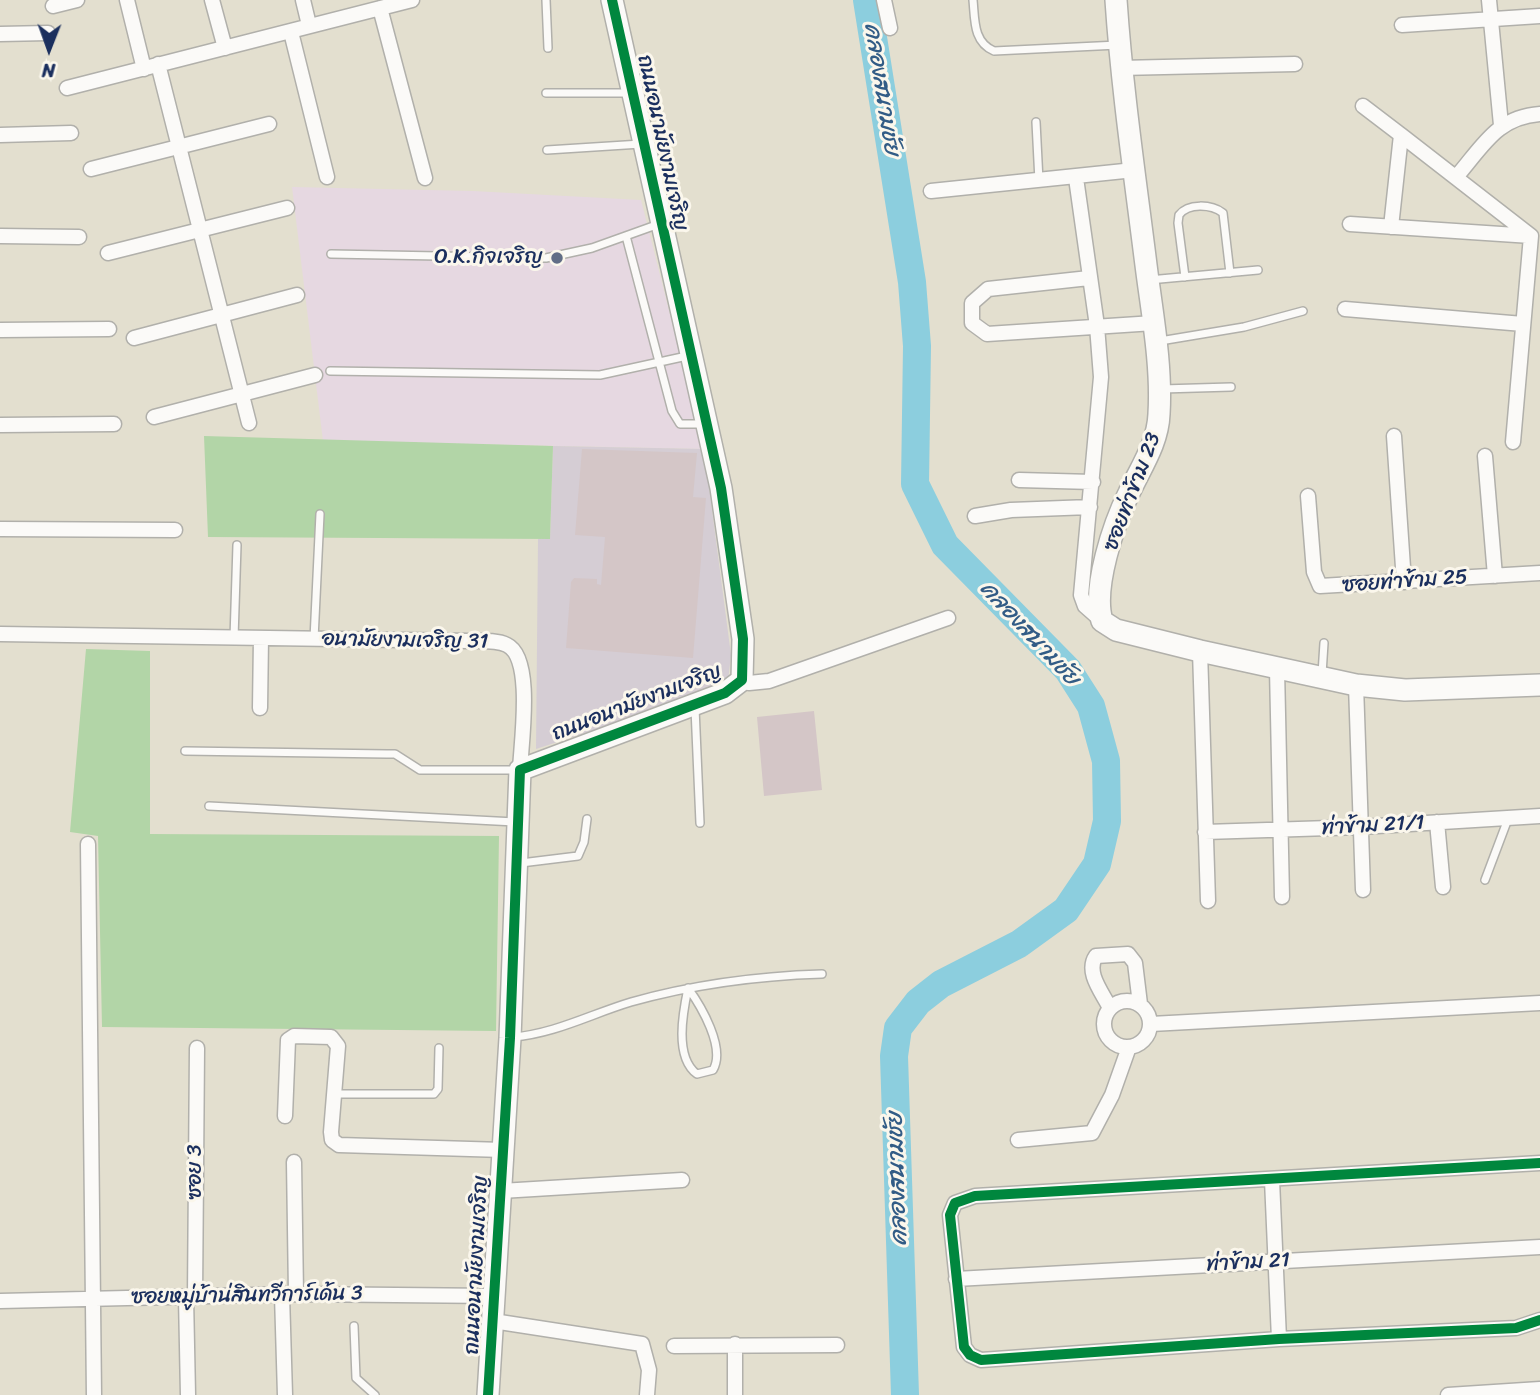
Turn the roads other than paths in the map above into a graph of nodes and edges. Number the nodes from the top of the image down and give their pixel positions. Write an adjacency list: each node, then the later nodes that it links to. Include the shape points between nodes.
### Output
1 (77, 0): 12 (street)
2 (127, 0): 26 (street)
3 (212, 0): 23 (street)
4 (303, 0): 17 (street)
5 (412, 0): 13 (street)
6 (546, 0): 24 (lane)
7 (612, 0): 30 (street, ถนนอนามัยงามเจริญ)
8 (884, 0): 18 (street)
9 (973, 0): 22 (lane, via 977,36 982,46 993,51)
10 (1116, 0): 22 (street, ซอยท่าข้าม 23)
11 (1489, 0): 15 (street)
12 (53, 6)
13 (380, 8): 17 (street); 46 (street)
14 (1540, 16): 15 (street)
15 (1491, 19): 16 (street); 35 (street)
16 (1402, 25)
17 (309, 26): 19 (street)
18 (890, 28)
19 (291, 32): 23 (street); 45 (street)
20 (48, 33): 21 (street)
21 (0, 34)
22 (1119, 45): 27 (street, ซอยท่าข้าม 23)
23 (225, 48): 26 (street)
24 (548, 48)
25 (1295, 64): 27 (street)
26 (151, 66): 28 (street); 40 (street)
27 (1120, 68): 43 (street, ซอยท่าข้าม 23)
28 (67, 88)
29 (546, 93): 30 (lane)
30 (631, 93): 39 (street, ถนนอนามัยงามเจริญ)
31 (1363, 106): 38 (street)
32 (1540, 114): 35 (street)
33 (1035, 122): 48 (lane)
34 (269, 124): 40 (street)
35 (1501, 125): 44 (street)
36 (71, 133): 37 (street)
37 (0, 135)
38 (1401, 135): 44 (street); 53 (street)
39 (642, 144): 41 (lane); 51 (street, ถนนอนามัยงามเจริญ)
40 (179, 146): 42 (street); 54 (street)
41 (547, 150)
42 (91, 169)
43 (1134, 170): 47 (street); 65 (street, ซอยท่าข้าม 23)
44 (1457, 176): 57 (street)
45 (327, 177)
46 (425, 178)
47 (1076, 178): 48 (street); 64 (street)
48 (1039, 181): 49 (street)
49 (932, 191)
50 (287, 208): 54 (street)
51 (660, 223): 56 (lane); 76 (street, ถนนอนามัยงามเจริญ)
52 (1350, 224): 53 (street)
53 (1391, 227): 57 (street)
54 (198, 229): 59 (street); 69 (street)
55 (0, 236): 58 (street)
56 (625, 236): 60 (lane, via 546,258); 77 (lane)
57 (1531, 236): 70 (street)
58 (79, 237)
59 (108, 253)
60 (331, 254)
61 (1258, 270): 62 (lane)
62 (1230, 273): 63 (lane); 63 (lane, via 1223,213 1210,207 1189,207 1179,215 1178,223)
63 (1185, 277): 65 (lane)
64 (1089, 278): 71 (street); 71 (street, via 988,289 972,303 972,323 987,334)
65 (1148, 280): 74 (street, ซอยท่าข้าม 23)
66 (297, 295): 69 (street)
67 (1345, 309): 70 (street)
68 (1303, 311): 74 (lane, via 1244,327)
69 (222, 313): 75 (street); 82 (street)
70 (1523, 324): 89 (street)
71 (1097, 326): 74 (street); 92 (street, via 1101,377)
72 (109, 329): 73 (street)
73 (0, 330)
74 (1154, 332): 81 (street, ซอยท่าข้าม 23)
75 (134, 338)
76 (691, 355): 77 (lane); 86 (street, ถนนอนามัยงามเจริญ)
77 (660, 362): 78 (lane, via 600,375); 86 (lane, via 676,420)
78 (330, 371)
79 (315, 375): 82 (street)
80 (1231, 387): 81 (lane)
81 (1159, 389): 104 (street, ซอยท่าข้าม 23, via 1157,433 1121,509 1110,546 1099,593)
82 (240, 394): 83 (street); 84 (street)
83 (154, 417)
84 (249, 423)
85 (114, 424): 87 (street)
86 (708, 424): 113 (street, ถนนอนามัยงามเจริญ, via 738,597 745,656)
87 (0, 425)
88 (1394, 436): 102 (street)
89 (1513, 442)
90 (1485, 456): 101 (street)
91 (1019, 480): 92 (street)
92 (1093, 482): 94 (street)
93 (1308, 496): 102 (street, ซอยท่าข้าม 25, via 1314,572 1320,586)
94 (1090, 507): 96 (street); 104 (street, via 1081,595 1085,606)
95 (320, 514): 108 (lane)
96 (975, 516)
97 (0, 529): 98 (street)
98 (175, 530)
99 (237, 545): 106 (lane)
100 (1540, 573): 101 (street, ซอยท่าข้าม 25)
101 (1494, 576): 102 (street, ซอยท่าข้าม 25)
102 (1404, 582)
103 (948, 618): 113 (street, via 769,681)
104 (1102, 621): 110 (street, via 1116,630)
105 (0, 635): 106 (street, อนามัยงามเจริญ 31)
106 (234, 638): 107 (street, อนามัยงามเจริญ 31)
107 (261, 638): 108 (street, อนามัยงามเจริญ 31); 117 (street)
108 (314, 639): 119 (street, อนามัยงามเจริญ 31, via 508,645 517,653 524,676)
109 (1324, 643): 112 (lane)
110 (1200, 651): 111 (street); 129 (street)
111 (1277, 669): 112 (street); 128 (street)
112 (1322, 678): 114 (street)
113 (742, 680): 116 (street, ถนนอนามัยงามเจริญ)
114 (1356, 685): 115 (street, via 1405,690); 127 (street)
115 (1540, 685)
116 (695, 706): 119 (street, ถนนอนามัยงามเจริญ); 126 (lane)
117 (260, 708)
118 (185, 751): 119 (lane, via 387,754 420,770)
119 (520, 770): 125 (street, ถนนอนามัยงามเจริญ)
120 (209, 806): 125 (lane)
121 (1540, 816): 123 (street, ท่าข้าม 21/1)
122 (587, 819): 131 (lane, via 578,856)
123 (1508, 819): 124 (street, ท่าข้าม 21/1); 132 (lane)
124 (1437, 822): 127 (street, ท่าข้าม 21/1); 133 (street)
125 (519, 823): 131 (street, ถนนอนามัยงามเจริญ)
126 (700, 823)
127 (1361, 827): 128 (street, ท่าข้าม 21/1); 134 (street)
128 (1280, 830): 129 (street, ท่าข้าม 21/1); 135 (street)
129 (1205, 832): 136 (street)
130 (88, 844): 162 (street)
131 (518, 864): 143 (street, ถนนอนามัยงามเจริญ)
132 (1485, 880)
133 (1443, 887)
134 (1363, 890)
135 (1282, 897)
136 (1208, 901)
137 (822, 974): 138 (lane, via 734,979)
138 (688, 988): 138 (lane, via 682,1015 688,1062 697,1074 707,1073 716,1059 709,1020); 143 (lane, via 582,1017 536,1035)
139 (1540, 1003): 142 (street)
140 (1140, 1004): 141 (street, via 1127,1000); 141 (street, via 1135,963 1128,954 1096,956 1093,976); 142 (street)
141 (1110, 1008): 144 (street, via 1103,1022 1108,1038)
142 (1150, 1024): 144 (street, via 1142,1042)
143 (510, 1038): 150 (street, ถนนอนามัยงามเจริญ)
144 (1129, 1047): 149 (street, via 1093,1133)
145 (197, 1048): 161 (street, ซอย 3)
146 (439, 1048): 147 (lane, via 434,1094)
147 (334, 1094): 148 (street, via 336,1040 294,1035 286,1049); 150 (street, via 331,1132 338,1145)
148 (285, 1116)
149 (1018, 1140)
150 (503, 1150): 155 (street, ถนนอนามัยงามเจริญ)
151 (295, 1162): 159 (street)
152 (1540, 1163): 154 (street)
153 (682, 1180): 155 (street)
154 (1272, 1180): 157 (street); 158 (street, via 964,1198 955,1203 950,1215)
155 (501, 1191): 160 (street, ถนนอนามัยงามเจริญ)
156 (1540, 1247): 157 (street, ท่าข้าม 21)
157 (1276, 1261): 158 (street, ท่าข้าม 21); 167 (street)
158 (956, 1279): 167 (street, via 964,1347 981,1360)
159 (289, 1294): 160 (street, ซอยหมู่บ้าน่สินทวีการ์เด้น 3); 161 (street, ซอยหมู่บ้าน่สินทวีการ์เด้น 3); 174 (street)
160 (495, 1296): 165 (street, ถนนอนามัยงามเจริญ)
161 (191, 1297): 162 (street, ซอยหมู่บ้าน่สินทวีการ์เด้น 3); 173 (street, ซอย 3)
162 (93, 1298): 163 (street, ซอยหมู่บ้าน่สินทวีการ์เด้น 3); 172 (street)
163 (0, 1301)
164 (1540, 1320): 167 (street, via 1516,1328)
165 (493, 1321): 176 (street, ถนนอนามัยงามเจริญ); 177 (street, via 642,1344 648,1356)
166 (354, 1326): 175 (lane, via 356,1378)
167 (1279, 1339)
168 (735, 1344): 169 (street); 170 (street); 178 (street)
169 (837, 1345)
170 (674, 1346)
171 (1540, 1389): 179 (street)
172 (94, 1395)
173 (188, 1395)
174 (285, 1395)
175 (375, 1395)
176 (488, 1395)
177 (647, 1395)
178 (735, 1395)
179 (1448, 1395)

